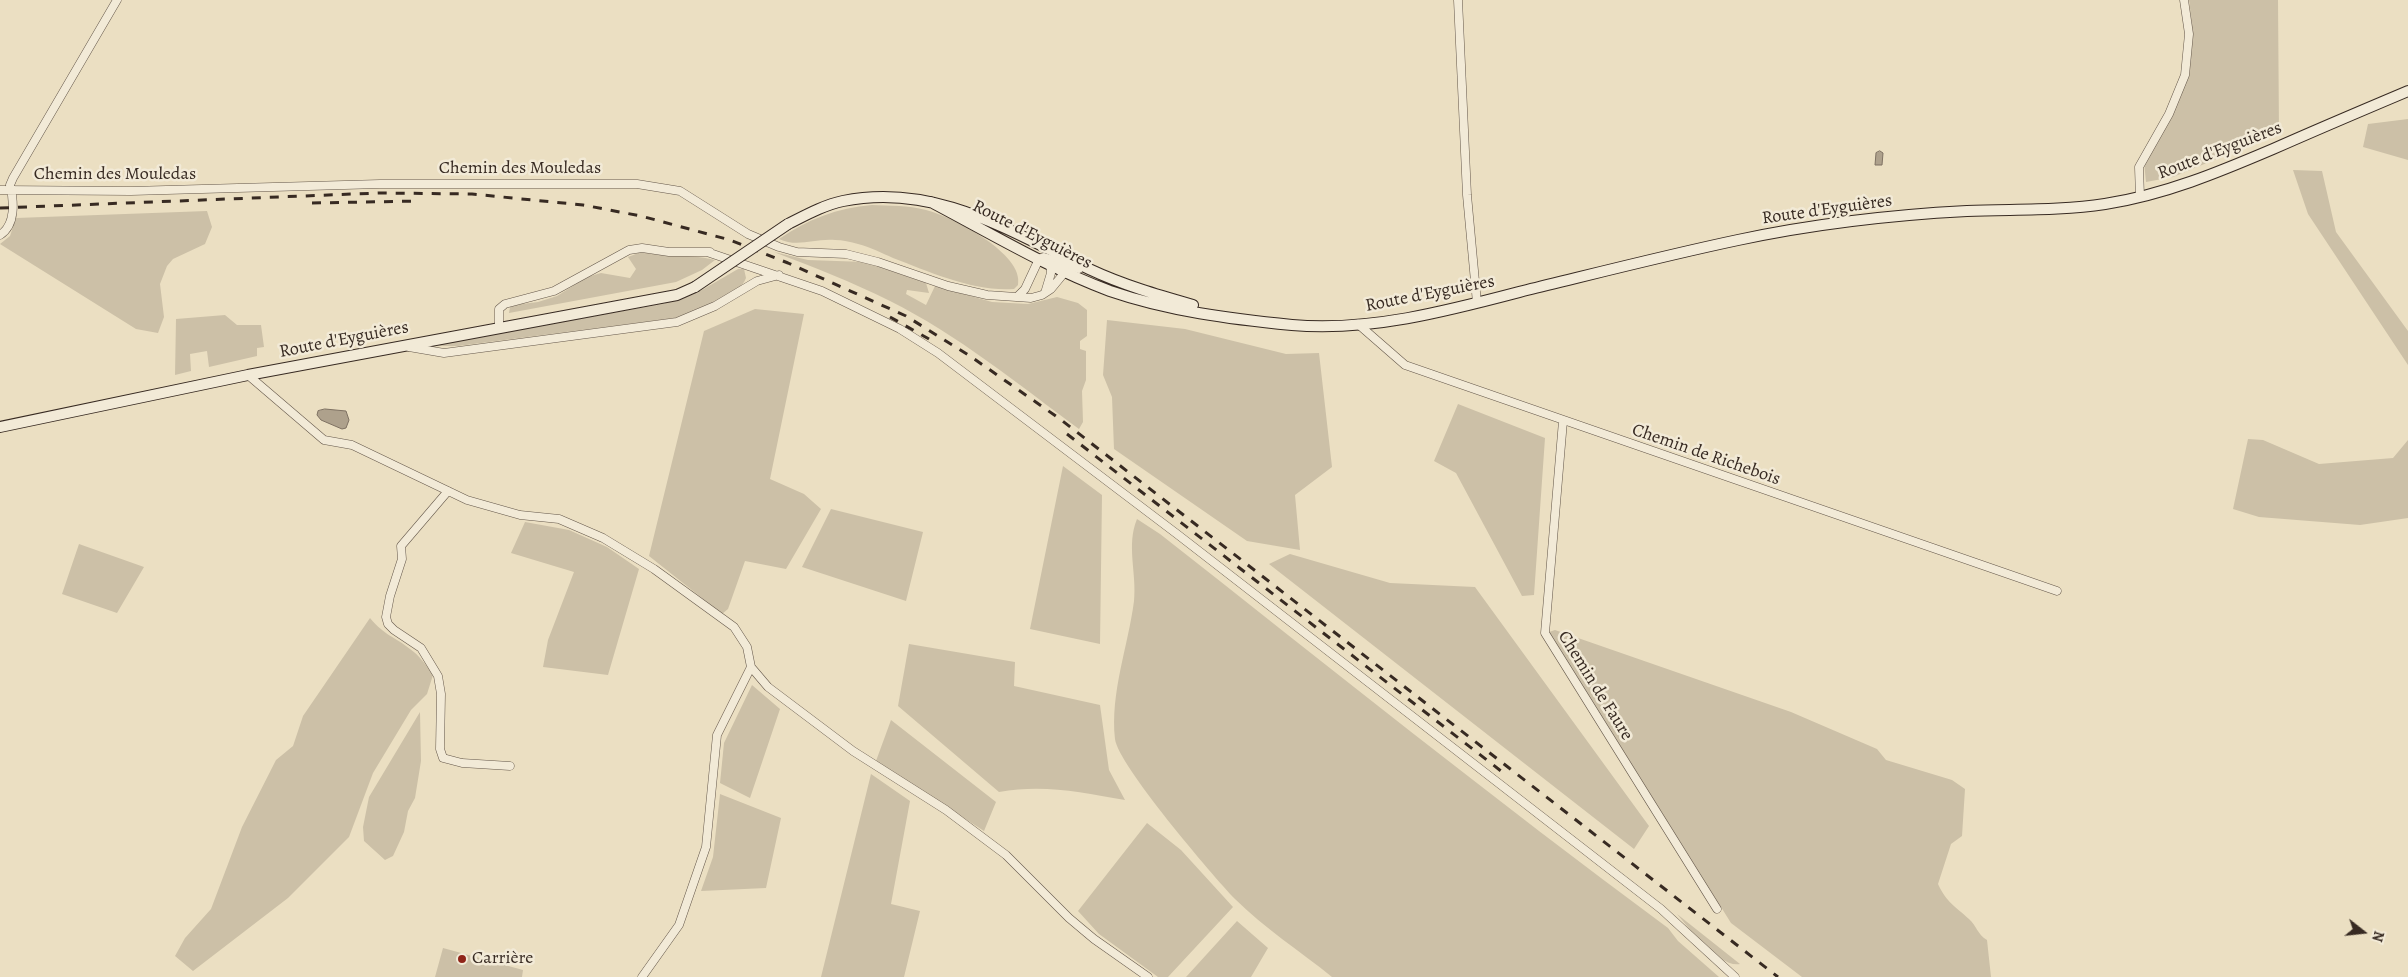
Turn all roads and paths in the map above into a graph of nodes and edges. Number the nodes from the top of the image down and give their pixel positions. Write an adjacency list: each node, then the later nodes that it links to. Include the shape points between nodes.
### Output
1 (117, 0): 6 (street, via 13,178)
2 (1458, 0): 17 (street, via 1467,195)
3 (2184, 0): 7 (street, via 2188,34 2185,75 2169,114 2139,167)
4 (2408, 90): 7 (main road, Route d'Eyguières, via 2221,171)
5 (0, 190): 6 (street, Chemin des Mouledas)
6 (11, 190): 9 (street, via 11,220 6,232); 16 (street, Chemin des Mouledas, via 131,191 380,184 656,186 687,194 748,234 779,247 797,252 846,254 948,286 987,295)
7 (2140, 197): 17 (main road, Route d'Eyguières, via 2067,208 1965,211 1830,223 1662,257)
8 (931, 202): 10 (main road, Route d'Eyguières, via 959,208); 11 (main road, Route d'Eyguières); 20 (main road, Route d'Eyguières, bridge, via 903,196 842,201 788,224 695,287 677,295)
9 (0, 235)
10 (1043, 247): 11 (street); 14 (main road, Route d'Eyguières)
11 (1047, 261): 12 (main road, Route d'Eyguières); 14 (street); 15 (street); 16 (street)
12 (1065, 272): 15 (street); 18 (main road, Route d'Eyguières, via 1154,304)
13 (780, 275): 20 (street, via 734,255 642,248 628,250 554,291 505,304 499,309); 21 (street, via 757,281 715,306 678,322 444,353); 32 (street, via 822,291 900,329 973,378 1661,909)
14 (1140, 290): 18 (main road, Route d'Eyguières)
15 (1045, 293): 16 (street, Chemin des Mouledas, via 1031,298)
16 (1018, 296)
17 (1477, 303): 19 (main road, Route d'Eyguières, via 1403,319)
18 (1238, 319): 19 (main road, Route d'Eyguières, via 1297,325)
19 (1358, 324): 23 (street, Chemin de Richebois, via 1405,365)
20 (499, 328): 21 (main road, Route d'Eyguières)
21 (400, 346): 22 (main road, Route d'Eyguières)
22 (248, 375): 24 (main road, Route d'Eyguières); 25 (street, via 324,440 352,445)
23 (1563, 421): 26 (street, Chemin de Richebois); 29 (street, Chemin de Faure, via 1544,633)
24 (0, 428)
25 (448, 491): 27 (street, via 520,515 559,520 603,538 654,568 734,626 747,647); 28 (street, via 401,546 402,559 386,617 394,630 421,648 438,676 443,758 462,763)
26 (2057, 591)
27 (751, 667): 30 (street, via 717,735 706,846 679,925); 31 (street, via 768,687 853,751 946,810 1006,855 1069,918)
28 (510, 766)
29 (1717, 909)
30 (642, 977)
31 (1148, 977)
32 (1735, 977)

